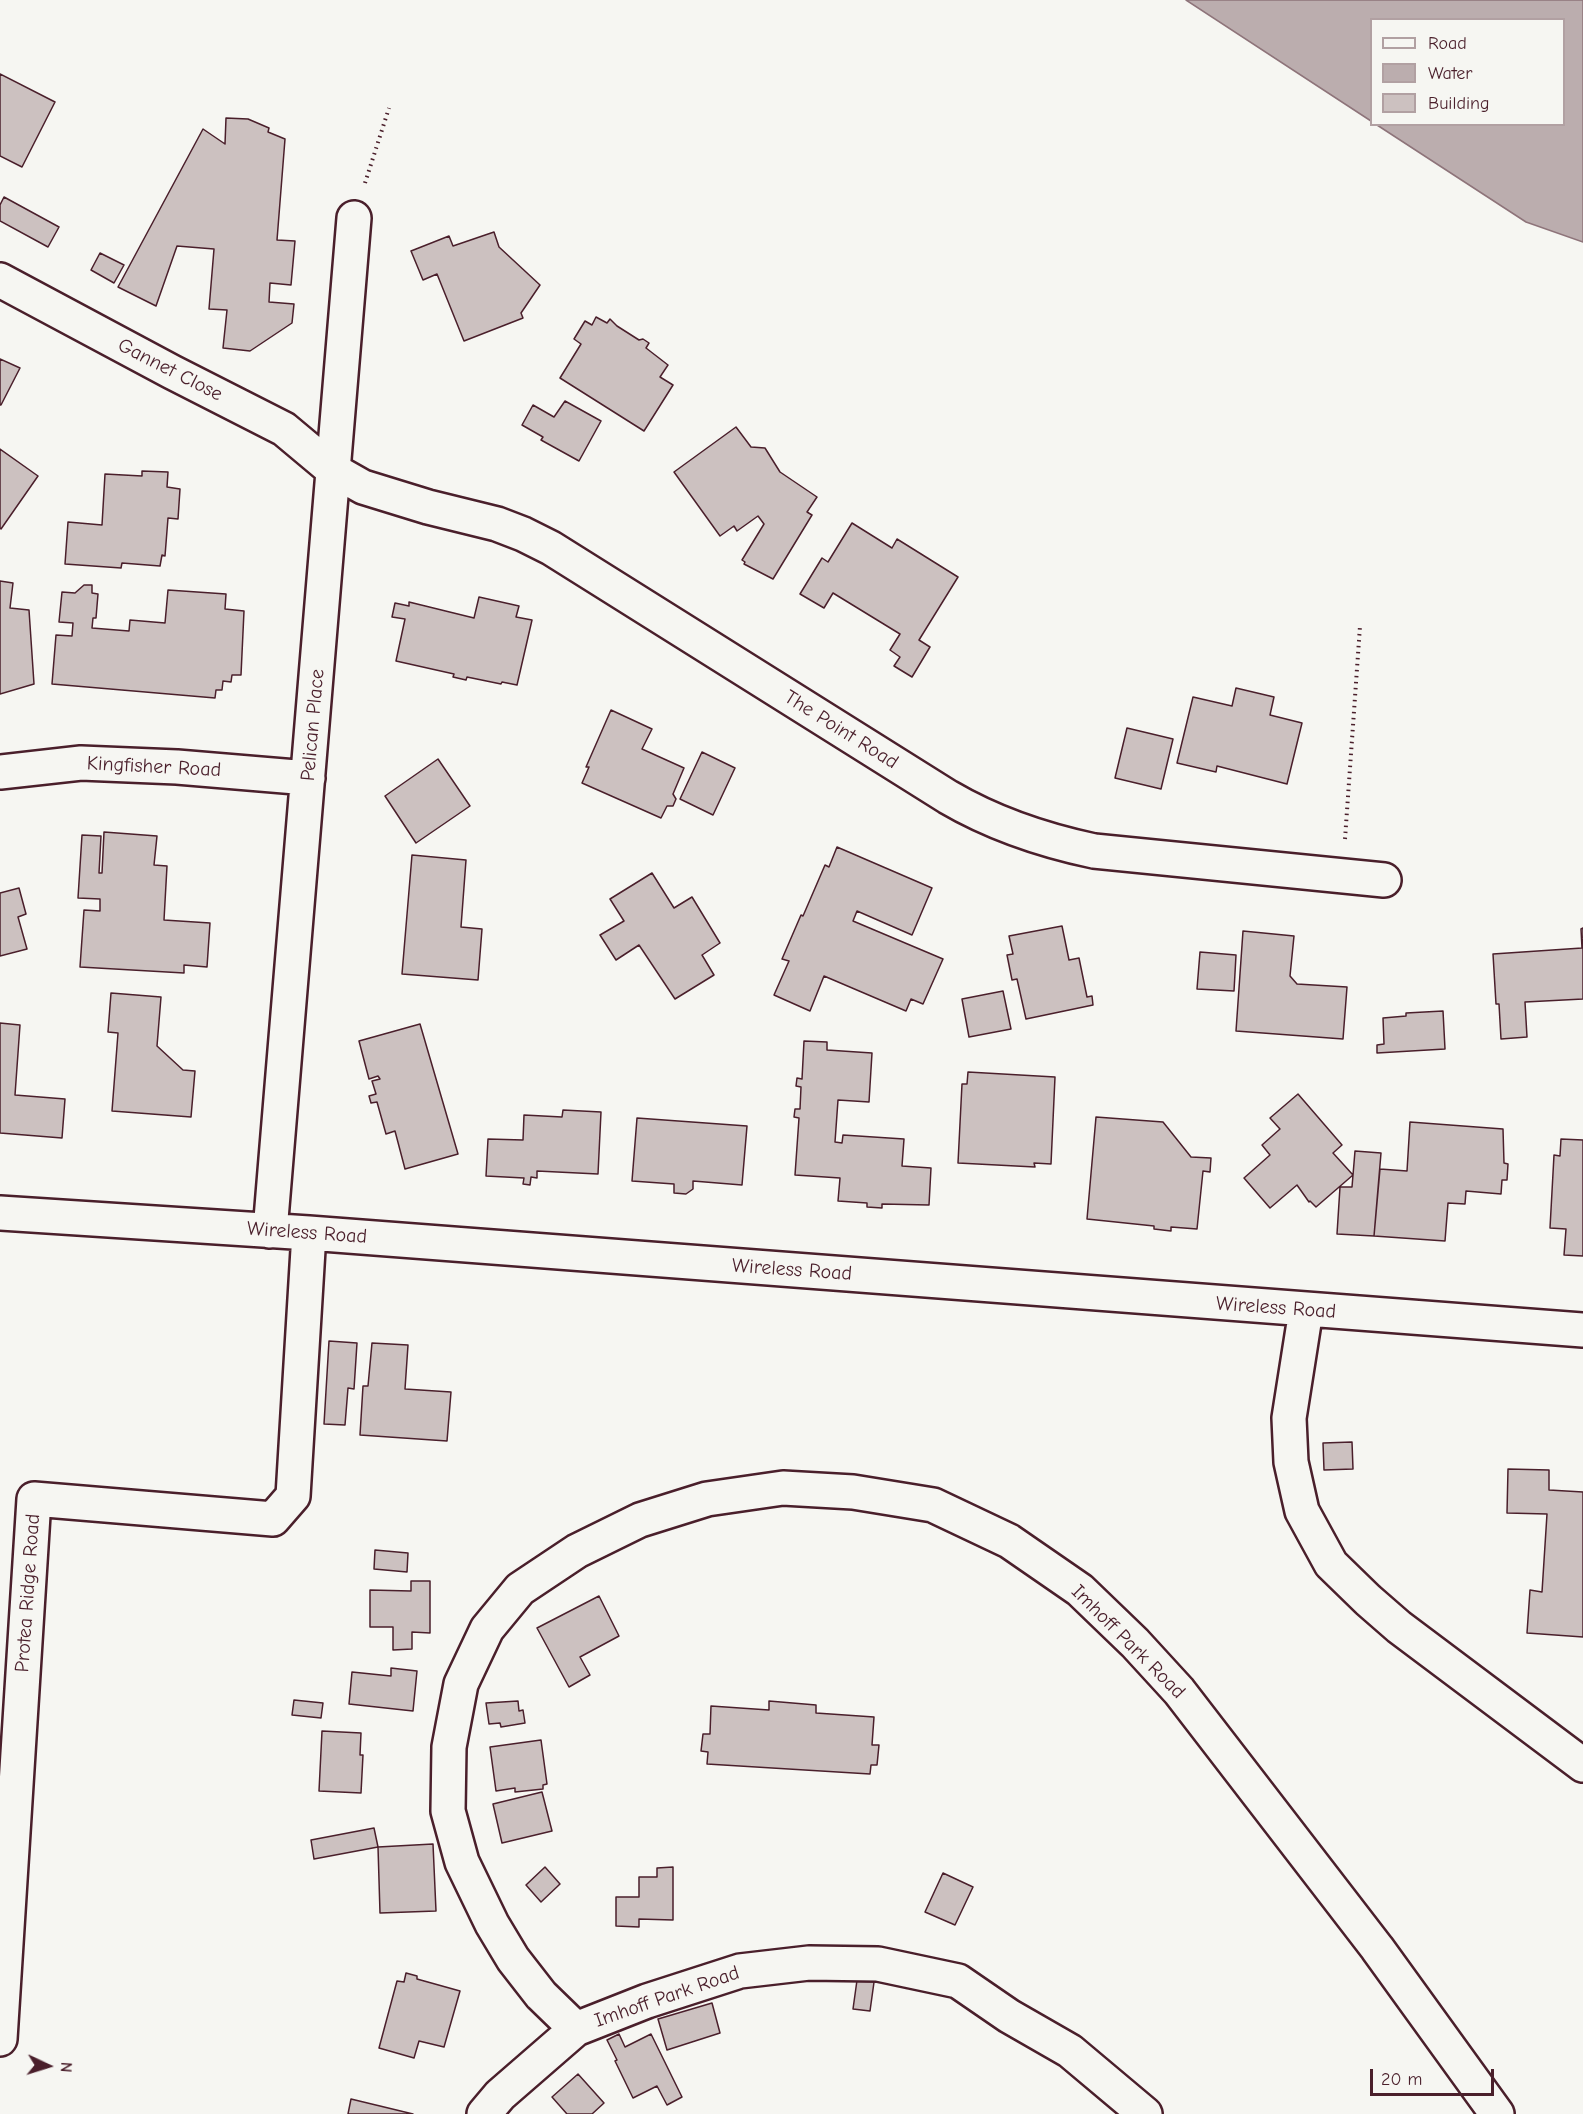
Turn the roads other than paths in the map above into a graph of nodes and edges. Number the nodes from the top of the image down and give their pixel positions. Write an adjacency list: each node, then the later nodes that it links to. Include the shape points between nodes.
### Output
1 (354, 219): 3 (street, Pelican Place)
2 (0, 280): 3 (street, Gannet Close, via 284,429)
3 (333, 470): 5 (street, Pelican Place); 6 (street, The Point Road, via 363,487 497,524 550,548 948,797 1000,824 1094,851)
4 (0, 772): 5 (street, Kingfisher Road, via 81,762)
5 (308, 778): 8 (street, Pelican Place)
6 (1384, 880)
7 (0, 1213): 8 (street, Wireless Road)
8 (270, 1231): 9 (street, Wireless Road)
9 (309, 1233): 10 (street, Wireless Road); 14 (street, Protea Ridge Road, via 293,1496 273,1519 34,1499)
10 (1306, 1310): 11 (street, Wireless Road); 12 (street, via 1289,1418 1291,1462 1302,1511 1331,1564 1399,1627)
11 (1583, 1330)
12 (1583, 1765)
13 (576, 2029): 15 (street, Imhoff Park Road, via 500,2095); 16 (street, Imhoff Park Road, via 646,2001 740,1971 808,1963 879,1964 958,1981 1070,2051); 17 (street, Imhoff Park Road, via 513,1959 492,1924 462,1862 448,1811 449,1747 461,1684 487,1629 520,1589 578,1551 640,1520 707,1499 783,1488 853,1491 933,1505 1009,1540 1080,1590 1135,1643 1179,1691 1377,1948)
14 (0, 2039)
15 (484, 2114)
16 (1145, 2114)
17 (1497, 2114)

